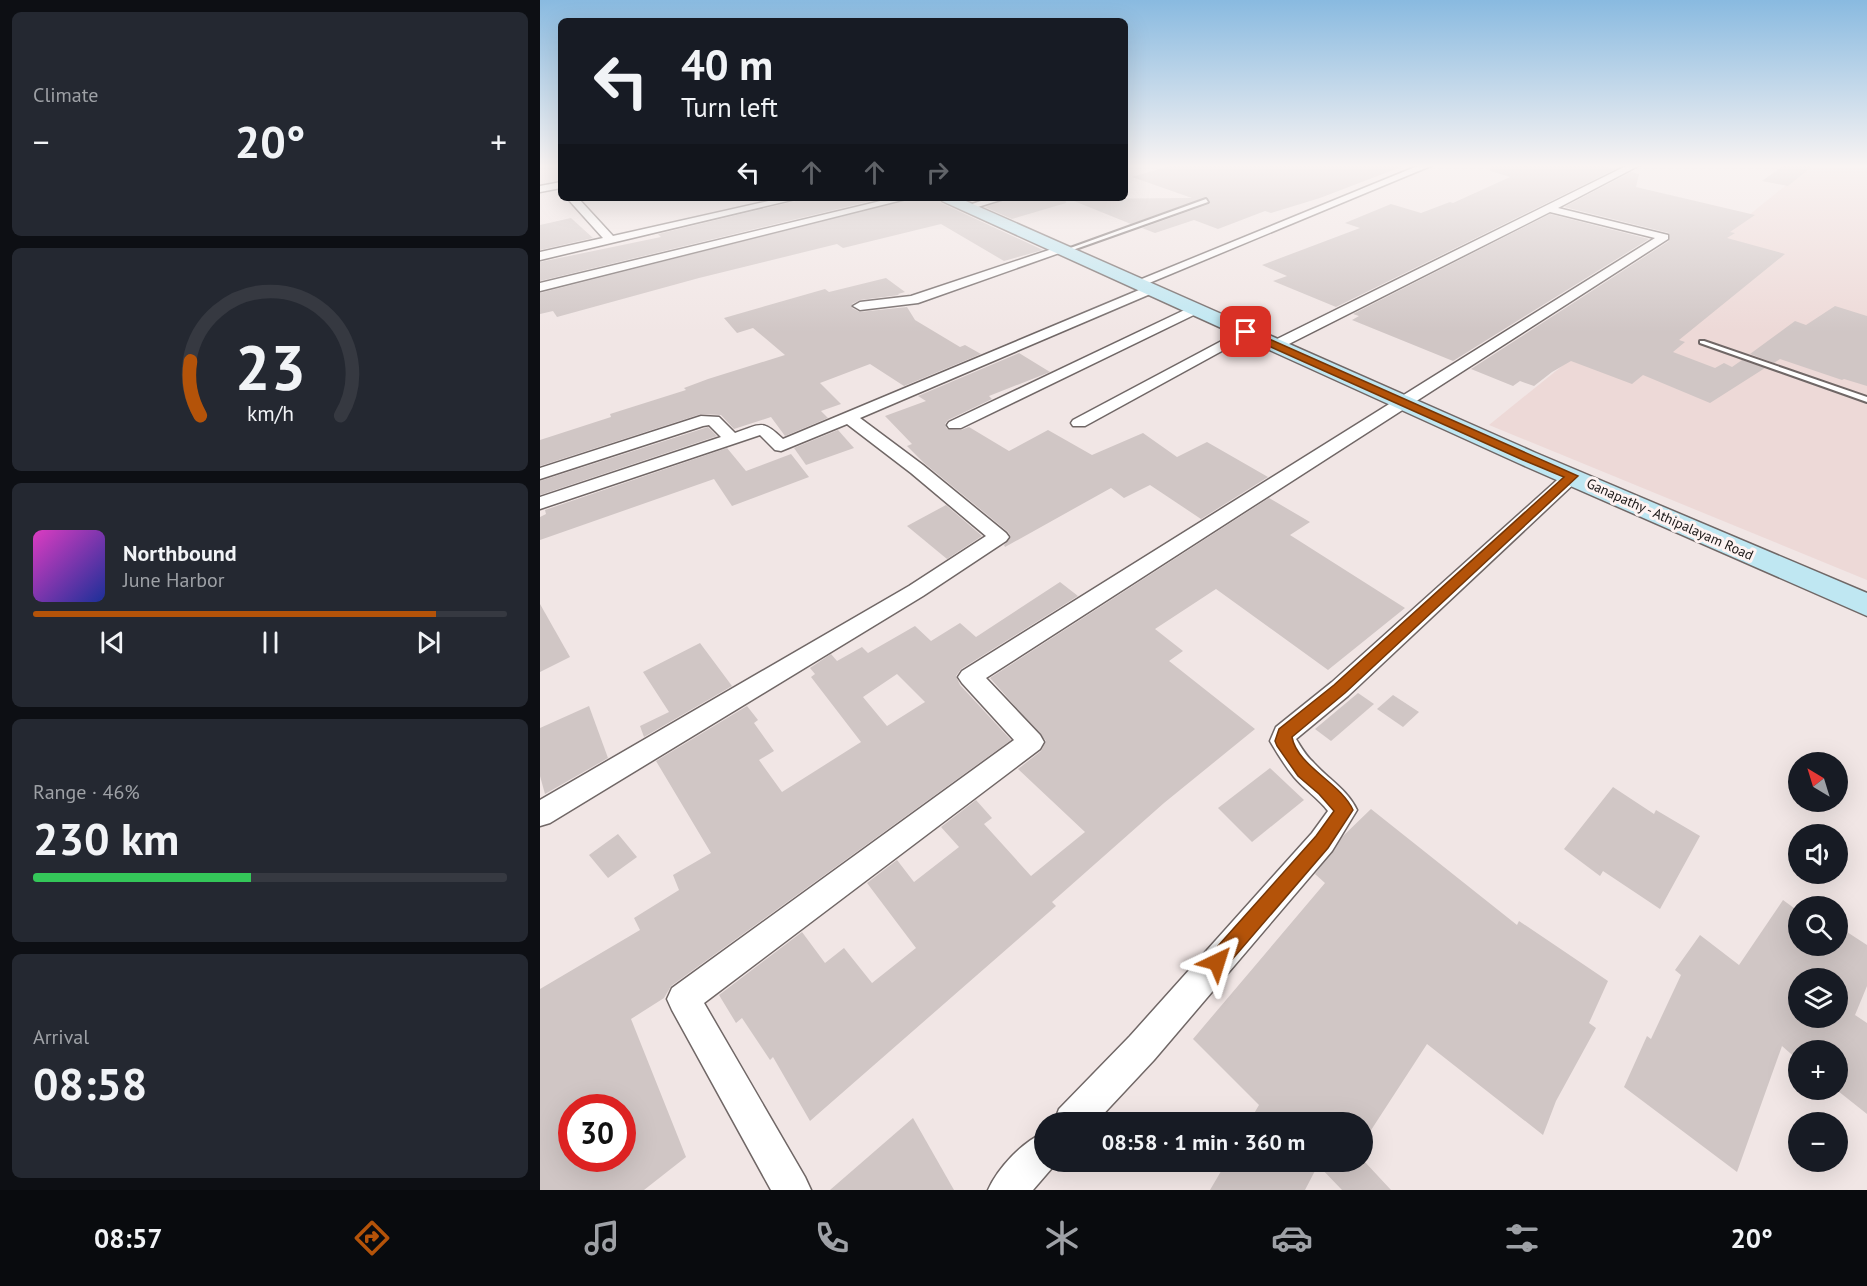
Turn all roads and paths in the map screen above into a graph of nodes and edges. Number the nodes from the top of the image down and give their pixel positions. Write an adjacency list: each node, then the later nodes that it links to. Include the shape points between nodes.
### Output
1 (593, 221): 9 (street)
2 (696, 221): 9 (street)
3 (812, 221): 13 (street)
4 (998, 221): 10 (main road, Ganapathy - Athipalayam Road)
5 (1153, 221): 10 (lane)
6 (1298, 221): 12 (street)
7 (1526, 221): 19 (street)
8 (1596, 221): 21 (street, via 1664,237)
9 (611, 240): 11 (street)
10 (1067, 252): 12 (main road, Ganapathy - Athipalayam Road); 14 (street, via 913,300); 16 (street)
11 (540, 256)
12 (1145, 286): 15 (main road, Ganapathy - Athipalayam Road); 22 (street)
13 (540, 287)
14 (860, 306)
15 (1195, 309): 17 (main road, Ganapathy - Athipalayam Road); 24 (street)
16 (908, 314)
17 (1246, 332): 19 (main road, Ganapathy - Athipalayam Road); 23 (street)
18 (1702, 342): 20 (lane)
19 (1276, 345): 21 (main road, Ganapathy - Athipalayam Road)
20 (1867, 400)
21 (1405, 403): 27 (main road, Ganapathy - Athipalayam Road); 33 (street, via 970,677 1031,742 683,999)
22 (849, 418): 25 (street, via 781,446 764,429); 30 (street, via 999,537 916,591)
23 (1079, 423)
24 (955, 424)
25 (731, 438): 26 (street, via 713,420 700,421); 28 (street)
26 (540, 474)
27 (1572, 476): 29 (main road, Ganapathy - Athipalayam Road); 31 (street, via 1340,689 1285,734 1283,741 1304,771 1344,810 1322,842 1158,1030)
28 (540, 504)
29 (1867, 605)
30 (540, 814)
31 (1080, 1112)
32 (1034, 1162): 34 (street)
33 (792, 1190)
34 (1007, 1190)

